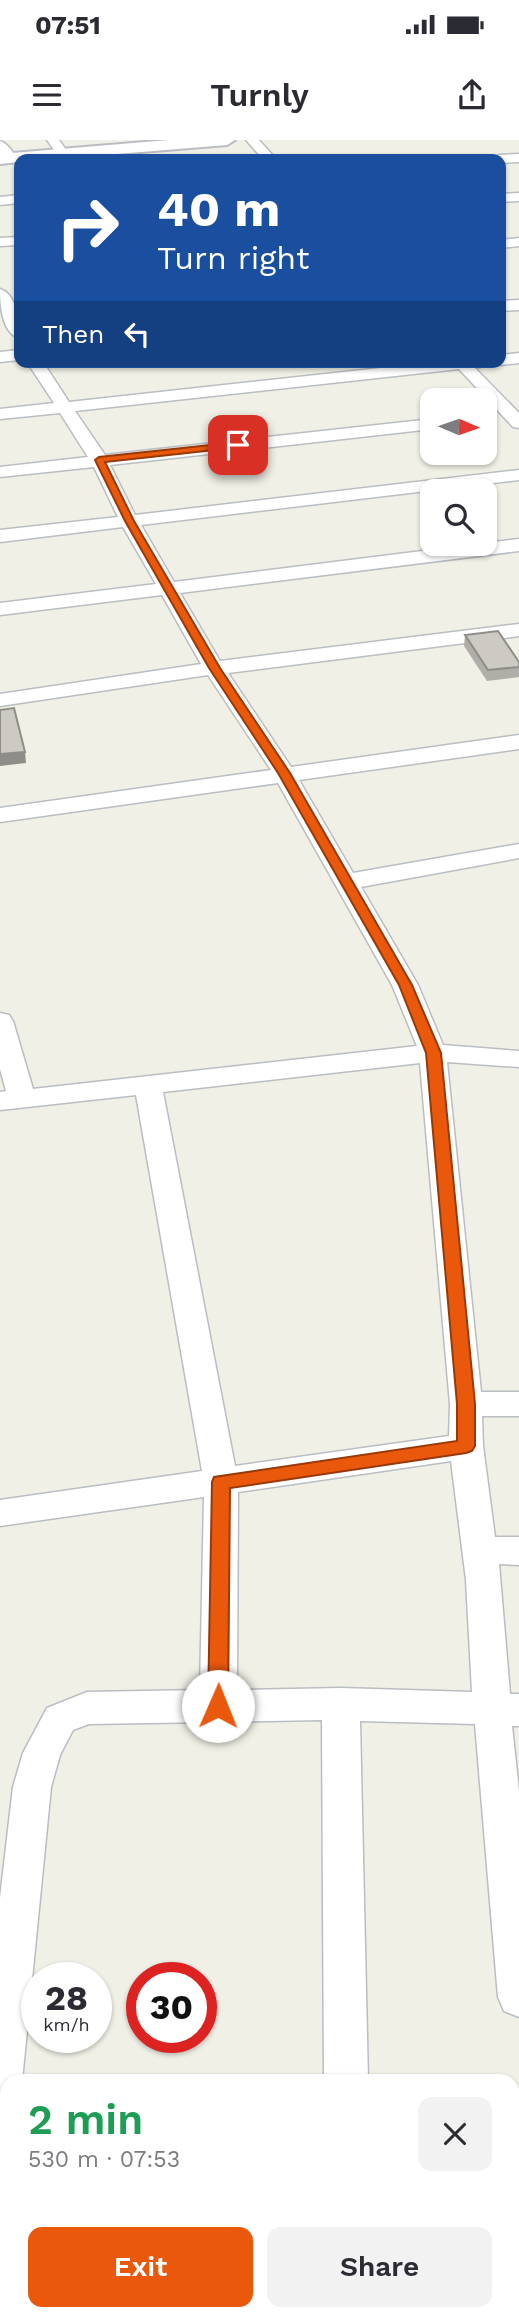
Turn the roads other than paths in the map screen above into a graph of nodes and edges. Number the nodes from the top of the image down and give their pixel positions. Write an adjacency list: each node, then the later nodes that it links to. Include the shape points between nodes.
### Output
1 (53, 140): 5 (street)
2 (227, 140): 5 (street)
3 (252, 140): 6 (street)
4 (3, 154): 5 (street)
5 (63, 154)
6 (265, 154)
7 (0, 291): 8 (street)
8 (14, 322)
9 (39, 368): 12 (street)
10 (417, 368): 12 (street)
11 (467, 368): 14 (street)
12 (65, 407): 13 (street); 17 (street)
13 (0, 414)
14 (517, 418): 15 (street)
15 (497, 419)
16 (420, 425): 17 (street)
17 (99, 460): 18 (street); 20 (street)
18 (0, 471)
19 (519, 475): 20 (street)
20 (130, 521): 21 (street); 23 (street)
21 (0, 536)
22 (519, 545): 23 (street)
23 (169, 587): 24 (street); 26 (street)
24 (0, 608)
25 (519, 630): 26 (street)
26 (214, 668): 27 (street); 29 (street)
27 (0, 700)
28 (518, 743): 29 (street)
29 (284, 773): 30 (street); 32 (street)
30 (0, 815)
31 (519, 851): 32 (street)
32 (346, 881): 34 (street, via 405,985)
33 (0, 1021): 37 (street)
34 (433, 1053): 35 (street); 36 (street); 38 (street)
35 (519, 1059)
36 (148, 1084): 37 (street); 41 (street)
37 (11, 1100)
38 (466, 1404): 39 (street); 40 (street)
39 (519, 1404)
40 (466, 1446): 41 (street); 43 (street)
41 (221, 1482): 42 (street); 46 (street)
42 (0, 1513)
43 (479, 1550): 44 (street); 47 (street)
44 (519, 1551)
45 (341, 1704): 46 (street); 47 (street); 50 (street)
46 (218, 1706): 49 (street, via 87,1708 60,1719 42,1753 32,1787)
47 (505, 1709): 48 (street)
48 (519, 1997)
49 (1, 2074)
50 (346, 2074)

